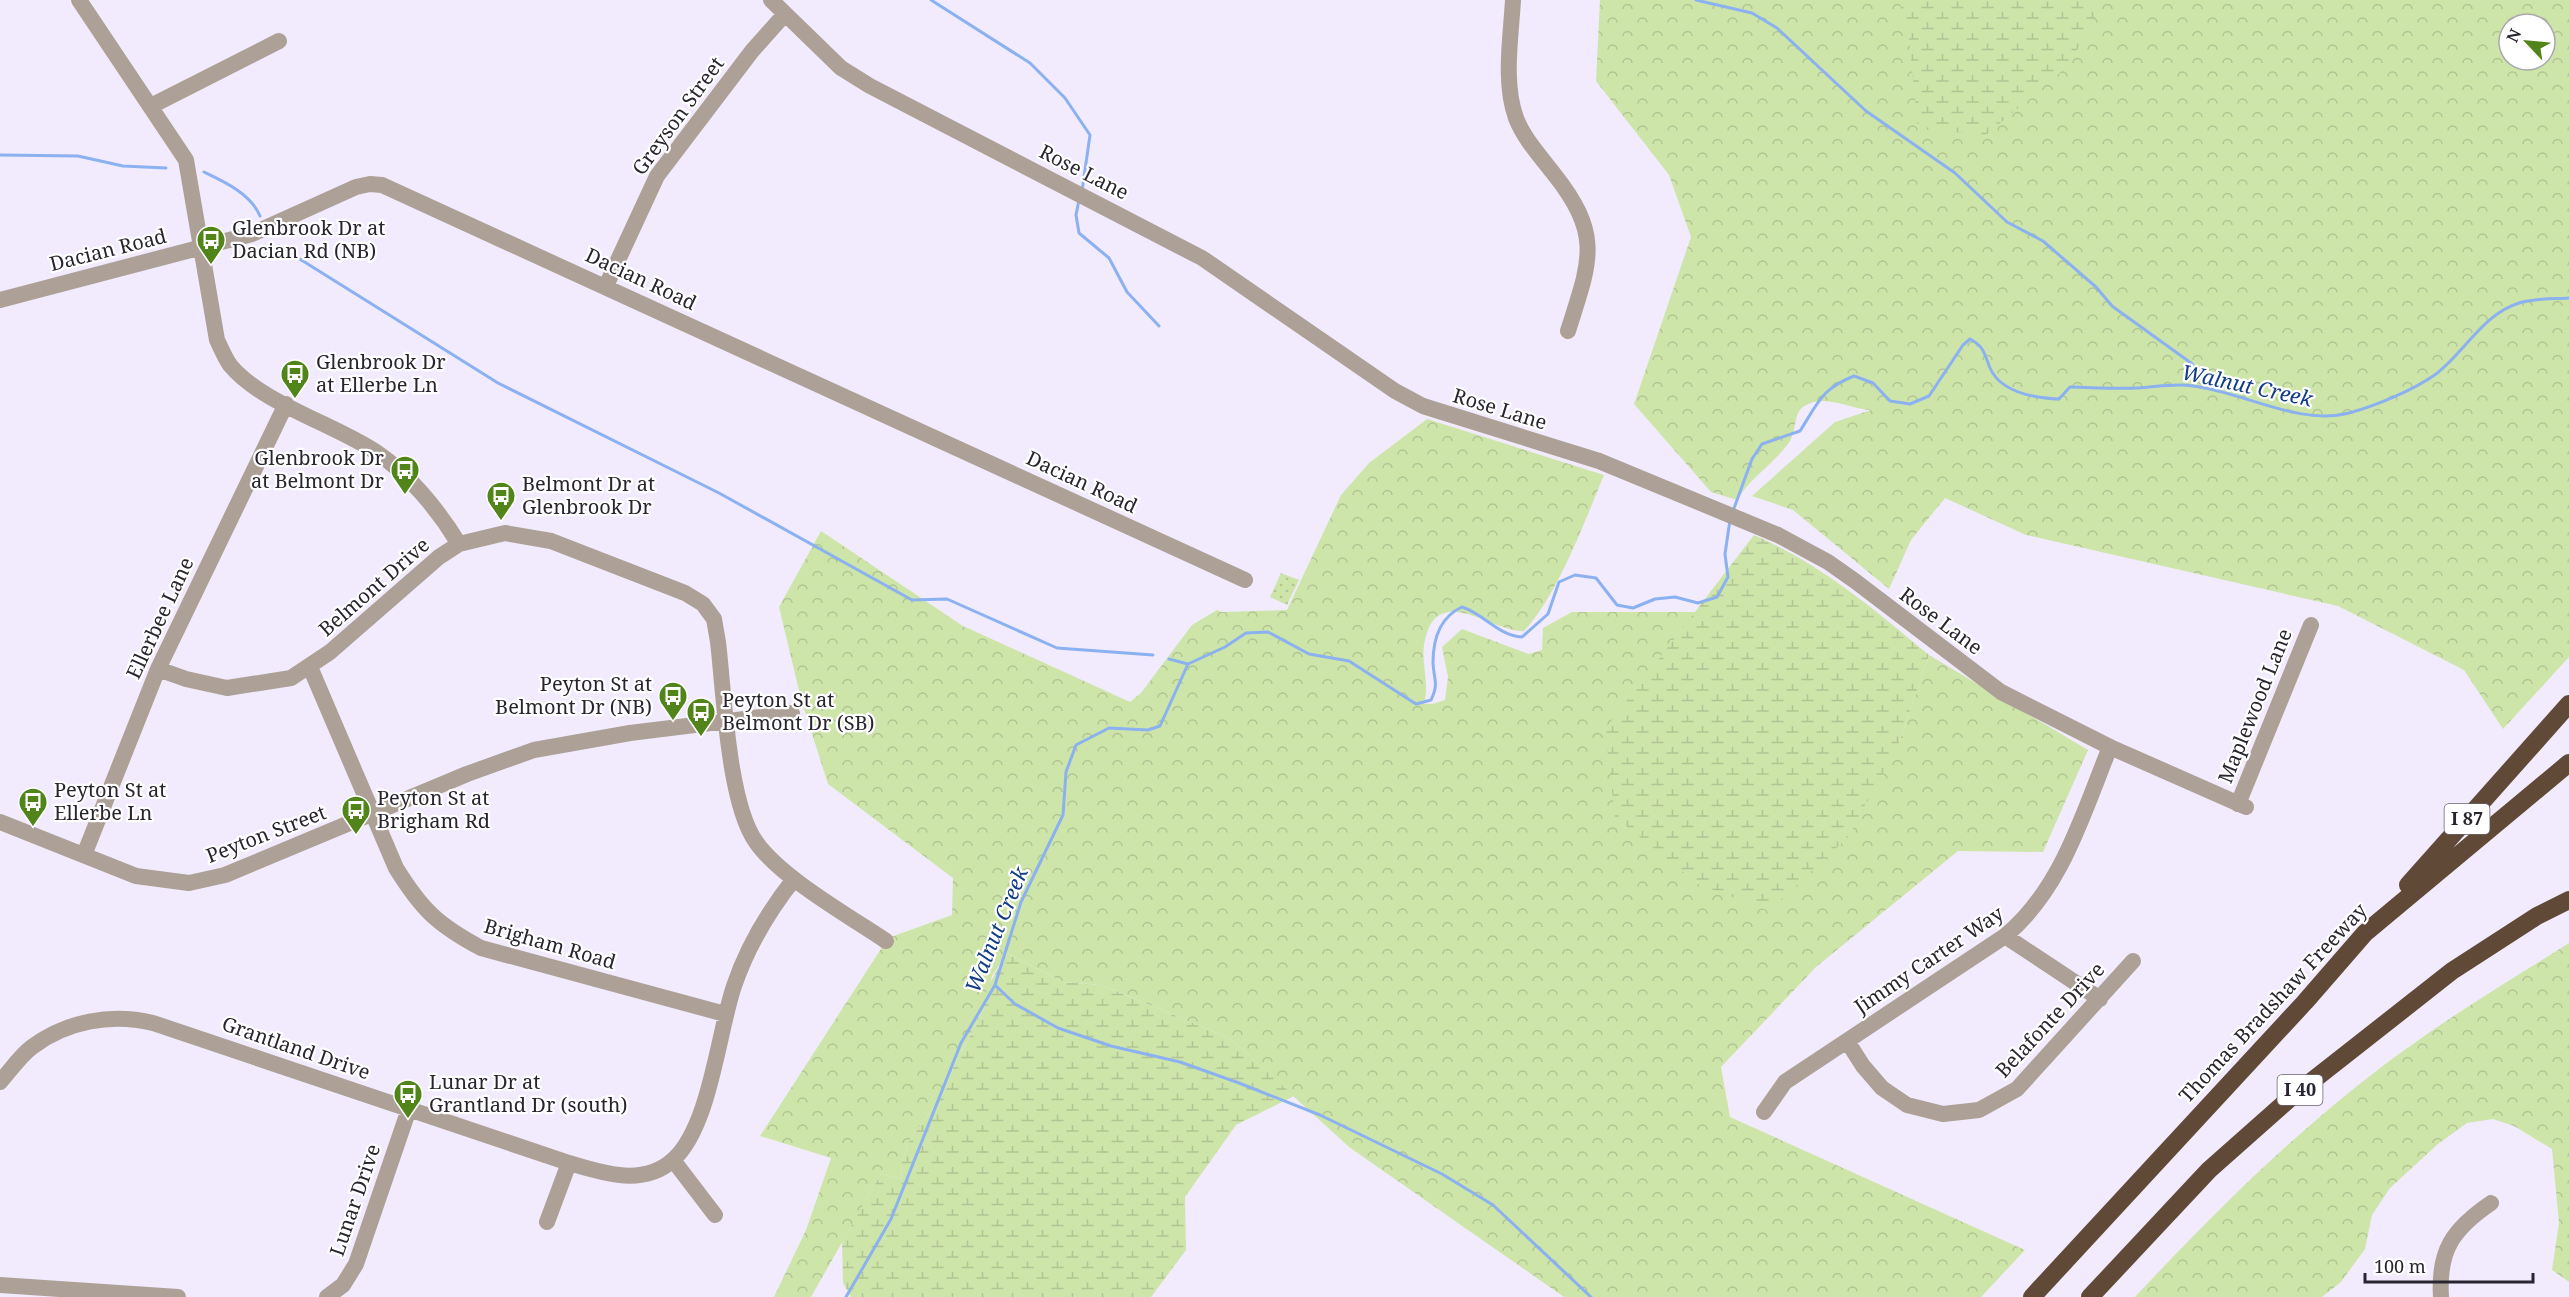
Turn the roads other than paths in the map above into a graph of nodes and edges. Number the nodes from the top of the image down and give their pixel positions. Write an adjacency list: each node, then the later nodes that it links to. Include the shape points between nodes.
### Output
1 (79, 0): 6 (street)
2 (771, 0): 4 (street, Rose Lane)
3 (1513, 0): 10 (street, via 1513,109 1523,132 1578,206 1588,234 1588,262)
4 (785, 14): 8 (street, Greyson Street, via 657,176); 20 (street, Rose Lane, via 841,68 870,86 1202,258 1395,391 1433,411 1599,461 1751,522 1828,562 2001,692)
5 (279, 41): 6 (street)
6 (151, 106): 7 (street, via 186,160)
7 (200, 248): 8 (street, Dacian Road, via 252,234 340,193 370,184 396,189); 9 (street, Dacian Road); 11 (street, via 217,340 229,364 246,380)
8 (606, 286): 13 (street, Dacian Road)
9 (0, 300)
10 (1568, 331)
11 (286, 404): 12 (street, via 379,453 445,520); 16 (street, Ellerbee Lane)
12 (459, 544): 15 (street, Belmont Drive, via 418,573); 19 (street, Belmont Drive, via 505,533 551,541 685,593 703,604 714,619)
13 (1245, 580)
14 (2311, 625): 22 (street, Maplewood Lane)
15 (310, 667): 16 (street, Belmont Drive, via 291,678 227,688); 23 (street, Brigham Road)
16 (158, 669): 25 (street, Ellerbee Lane)
17 (2569, 704): 28 (highway, I 87)
18 (792, 713): 19 (street, Peyton Street)
19 (728, 721): 23 (street, Peyton Street, via 534,750); 26 (street, Belmont Drive, via 737,794 745,824 756,844)
20 (2110, 747): 22 (street, Rose Lane); 29 (street, Jimmy Carter Way, via 2052,882 2022,923)
21 (2569, 763): 28 (highway, Thomas Bradshaw Freeway)
22 (2242, 805)
23 (374, 815): 25 (street, Peyton Street, via 225,875 189,883 136,876); 33 (street, Brigham Road, via 396,868 413,895 444,928 481,948)
24 (0, 822): 25 (street, Peyton Street)
25 (84, 855)
26 (794, 879): 30 (street, Belmont Drive); 33 (street, via 767,913 751,944)
27 (2569, 898): 47 (highway, I 40, via 2452,971 2288,1100 2209,1170)
28 (2365, 933): 46 (highway, Thomas Bradshaw Freeway)
29 (2006, 936): 32 (street); 34 (street, Jimmy Carter Way)
30 (886, 941)
31 (2133, 961): 32 (street, Belafonte Drive)
32 (2100, 999): 34 (street, Belafonte Drive, via 2018,1089 1979,1110 1960,1114 1907,1105 1882,1088)
33 (725, 1014): 38 (street, via 700,1114)
34 (1847, 1041): 37 (street, Jimmy Carter Way, via 1785,1082)
35 (0, 1082): 36 (street, Grantland Drive, via 32,1047 65,1029 98,1019 130,1017)
36 (409, 1109): 39 (street, Grantland Drive); 45 (street, Lunar Drive, via 356,1264 344,1285)
37 (1764, 1112)
38 (673, 1160): 39 (street, Grantland Drive, via 658,1169 628,1177); 41 (street)
39 (569, 1163): 42 (street)
40 (2491, 1203): 48 (street, via 2470,1217 2451,1240 2441,1266)
41 (715, 1215)
42 (547, 1222)
43 (0, 1285): 44 (street)
44 (178, 1297)
45 (327, 1297)
46 (2032, 1297)
47 (2090, 1297)
48 (2441, 1297)

